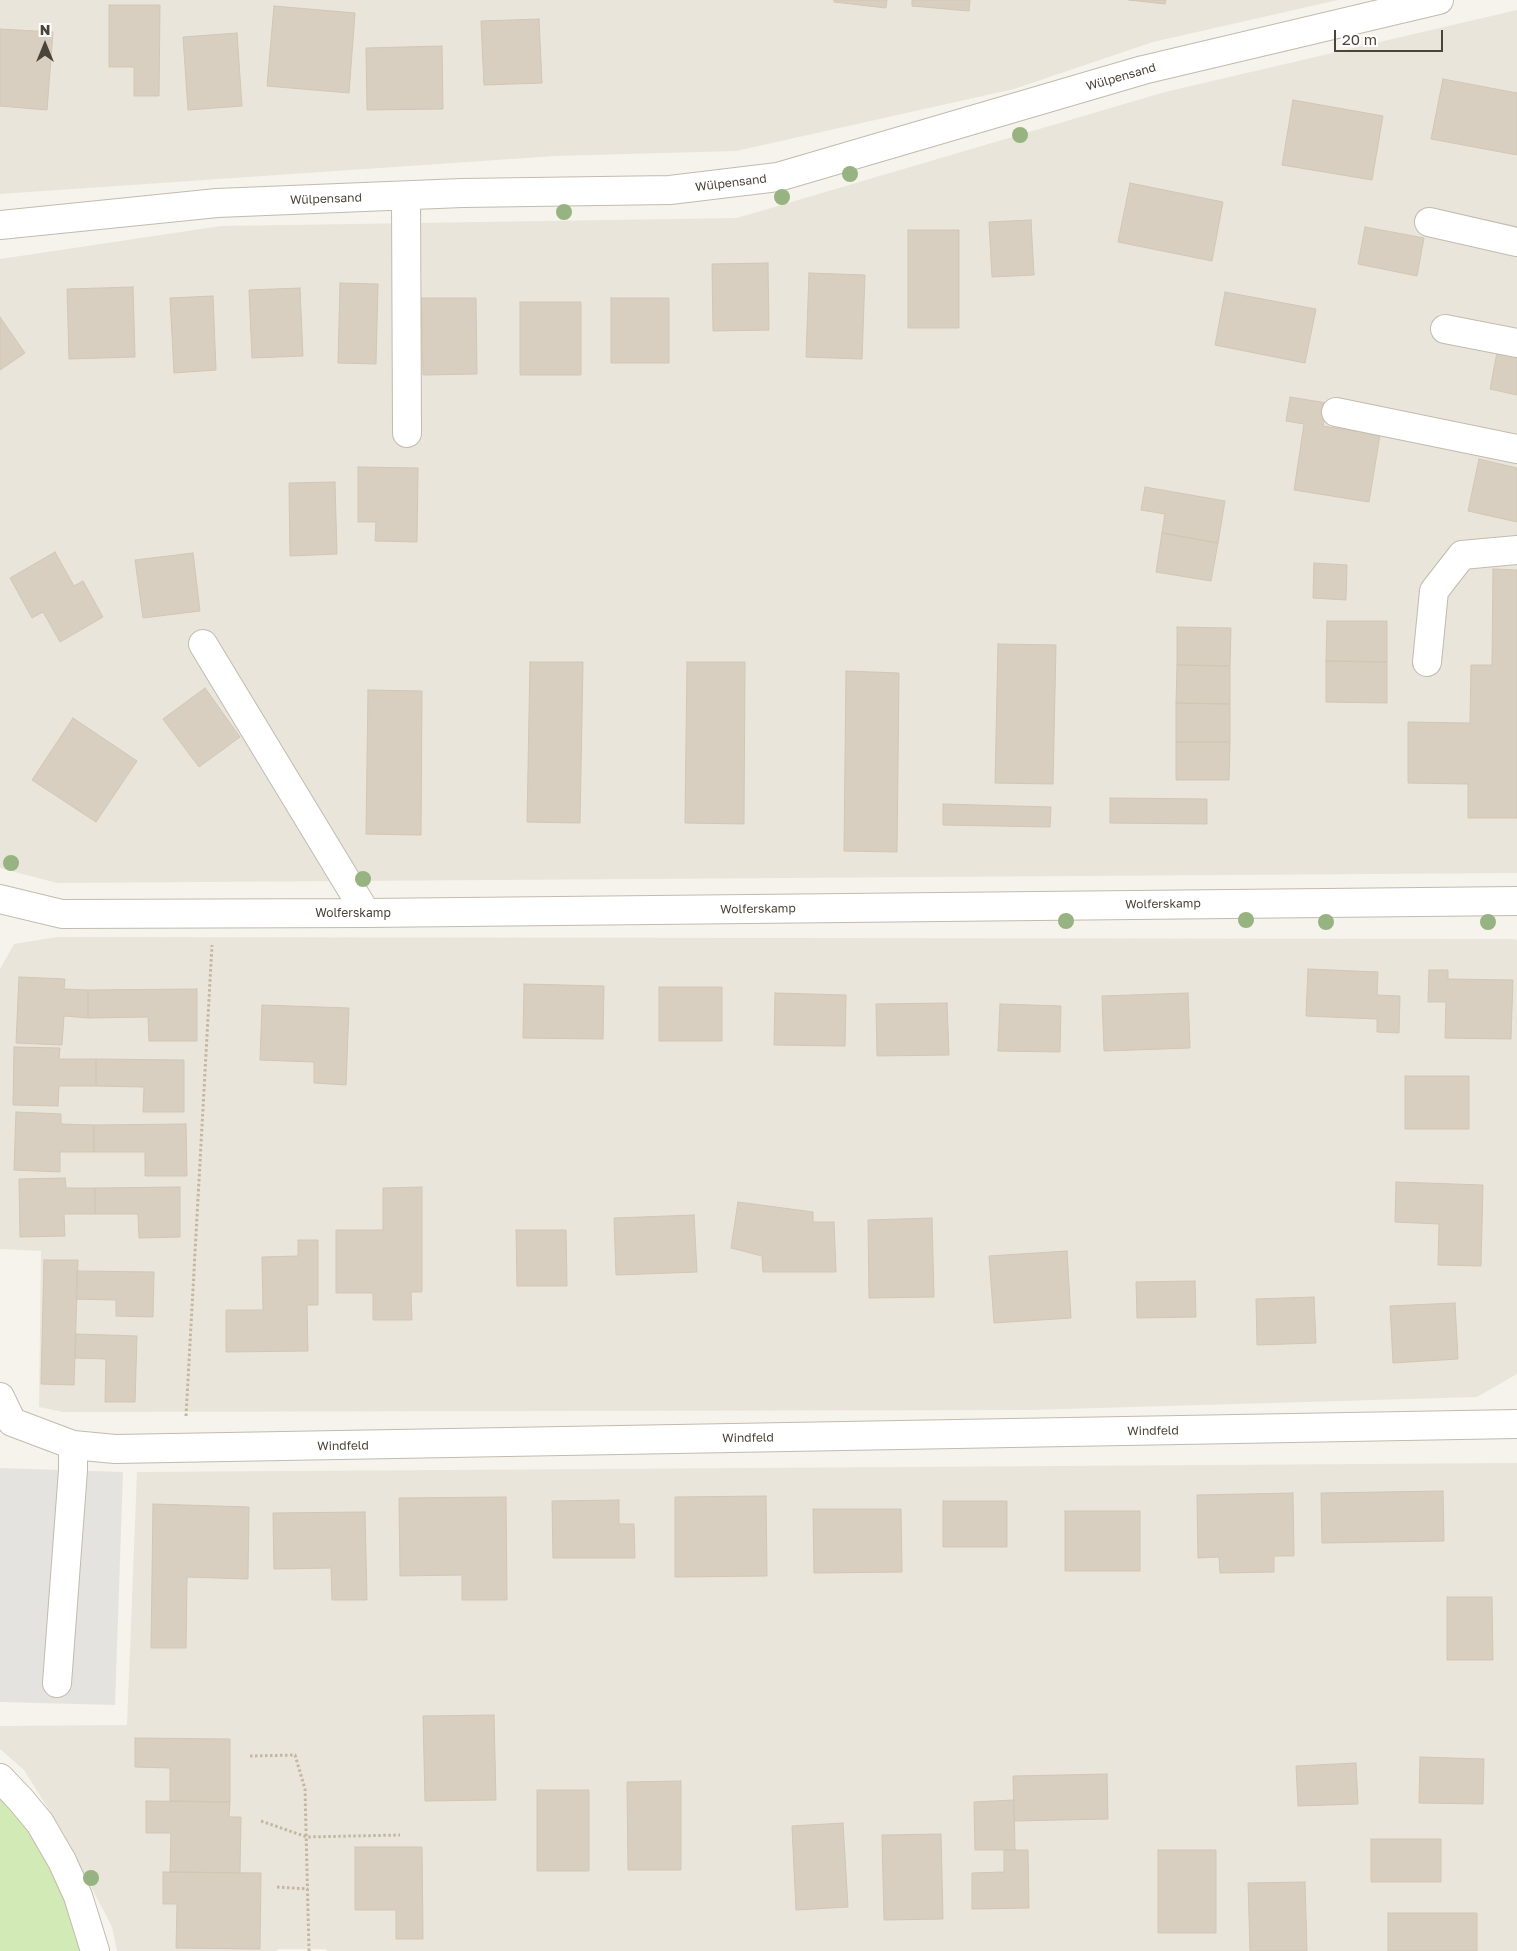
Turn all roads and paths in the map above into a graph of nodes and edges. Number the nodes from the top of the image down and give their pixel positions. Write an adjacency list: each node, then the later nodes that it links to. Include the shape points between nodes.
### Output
1 (1439, 0): 2 (street, Wülpensand, via 1143,70 778,177 670,190)
2 (406, 196): 4 (street, Wülpensand, via 217,203); 9 (street)
3 (1430, 222): 5 (street)
4 (0, 225)
5 (1517, 242)
6 (1445, 329): 7 (street)
7 (1517, 343)
8 (1336, 412): 10 (street)
9 (407, 433)
10 (1517, 449)
11 (1517, 550): 13 (street, via 1462,555 1434,590)
12 (203, 644): 16 (street)
13 (1427, 662)
14 (1517, 901): 16 (street, Wolferskamp)
15 (2, 904): 17 (street, Wolferskamp, via 62,914)
16 (366, 913): 17 (street, Wolferskamp)
17 (214, 914): 21 (path)
18 (0, 1397): 20 (street, Windfeld, via 12,1422)
19 (1517, 1424): 21 (street, Windfeld)
20 (72, 1445): 21 (street, Windfeld); 22 (street)
21 (184, 1449)
22 (57, 1683)
23 (250, 1756): 27 (path, via 295,1755 305,1789)
24 (0, 1778): 30 (street, via 40,1823 62,1861 78,1896)
25 (261, 1822): 27 (path)
26 (400, 1835): 27 (path)
27 (306, 1836): 29 (path)
28 (277, 1887): 29 (path)
29 (308, 1889): 31 (path)
30 (95, 1951)
31 (309, 1951)

